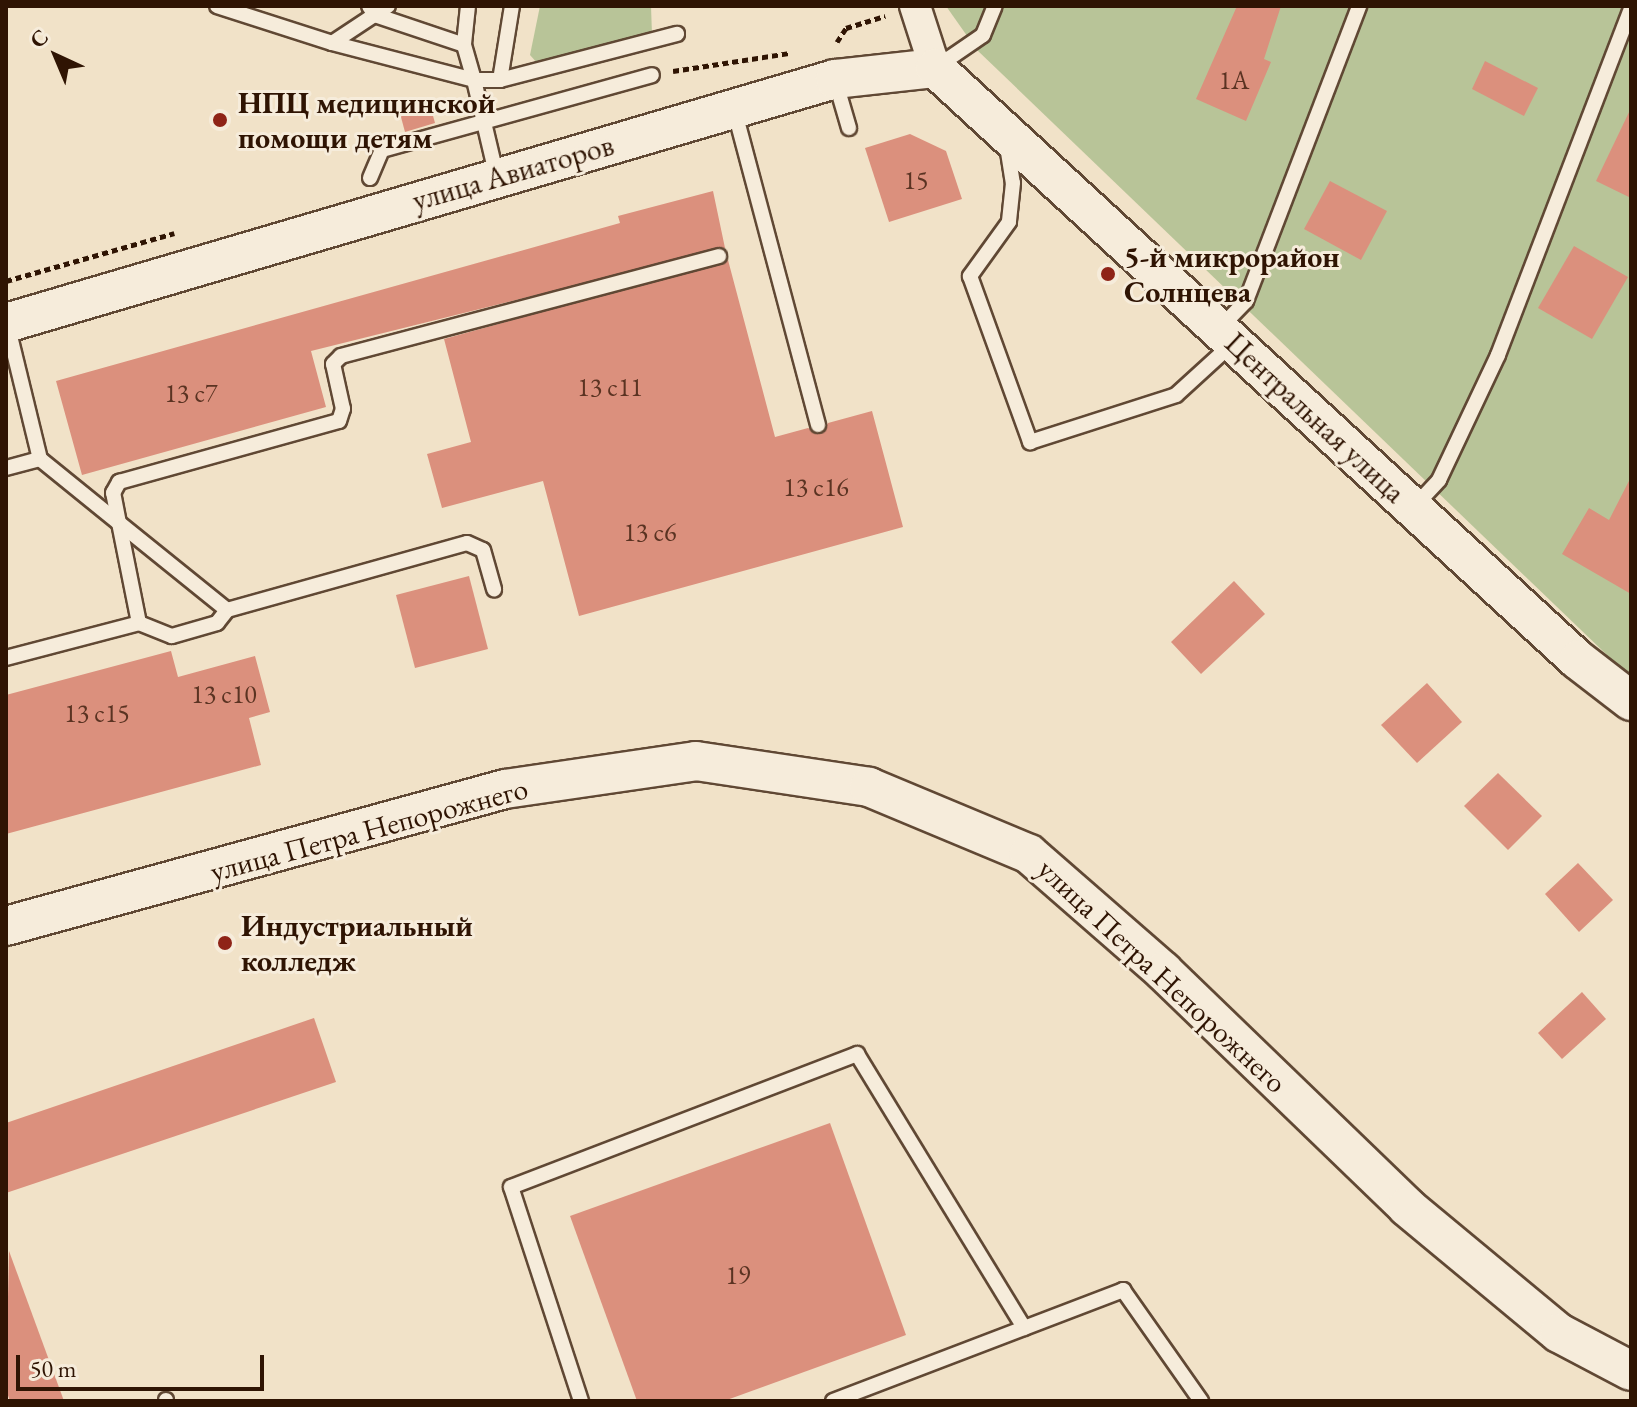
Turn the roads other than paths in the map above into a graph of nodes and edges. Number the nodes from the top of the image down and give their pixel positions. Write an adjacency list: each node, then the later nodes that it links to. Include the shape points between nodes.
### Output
1 (217, 6): 11 (lane)
2 (388, 6): 9 (lane)
3 (468, 6): 12 (lane)
4 (512, 6): 17 (lane)
5 (995, 6): 14 (lane, via 983,35)
6 (1359, 6): 26 (lane, via 1246,301)
7 (907, 8): 14 (street)
8 (1631, 8): 30 (lane, via 1498,355 1439,480)
9 (372, 11): 11 (lane); 12 (lane)
10 (677, 34): 17 (lane)
11 (332, 43): 16 (lane)
12 (464, 45): 16 (lane)
13 (835, 62): 14 (street, улица Авиаторов); 18 (street, улица Авиаторов); 20 (lane)
14 (935, 68): 21 (street)
15 (652, 75): 19 (lane)
16 (474, 80): 17 (lane); 19 (lane)
17 (500, 80)
18 (734, 108): 23 (street, улица Авиаторов); 27 (lane)
19 (485, 120): 22 (lane, via 382,150); 23 (lane)
20 (849, 128)
21 (1004, 130): 26 (street, Центральная улица); 26 (lane, via 1013,183 1009,222 970,276 1030,442 1176,395)
22 (370, 178)
23 (497, 178): 25 (street, улица Авиаторов)
24 (719, 256): 31 (lane, via 341,356 333,364 343,409 339,421 119,482 113,493)
25 (6, 322): 28 (lane)
26 (1226, 336): 30 (street, Центральная улица)
27 (818, 425)
28 (40, 459): 29 (lane); 31 (lane)
29 (6, 468)
30 (1413, 509): 36 (street, Центральная улица)
31 (119, 523): 33 (lane); 34 (lane)
32 (494, 589): 33 (lane, via 483,550 467,543)
33 (227, 610): 34 (lane, via 217,623 169,636)
34 (139, 623): 35 (lane)
35 (6, 658)
36 (1629, 694)
37 (6, 926): 39 (street, улица Петра Непорожнего, via 505,789 696,761 869,787 1029,854 1163,971 1407,1207 1559,1333)
38 (1024, 1328): 40 (lane, via 857,1054 511,1187); 41 (lane); 42 (lane, via 1123,1290)
39 (1631, 1371)
40 (581, 1401)
41 (833, 1401)
42 (1201, 1401)

